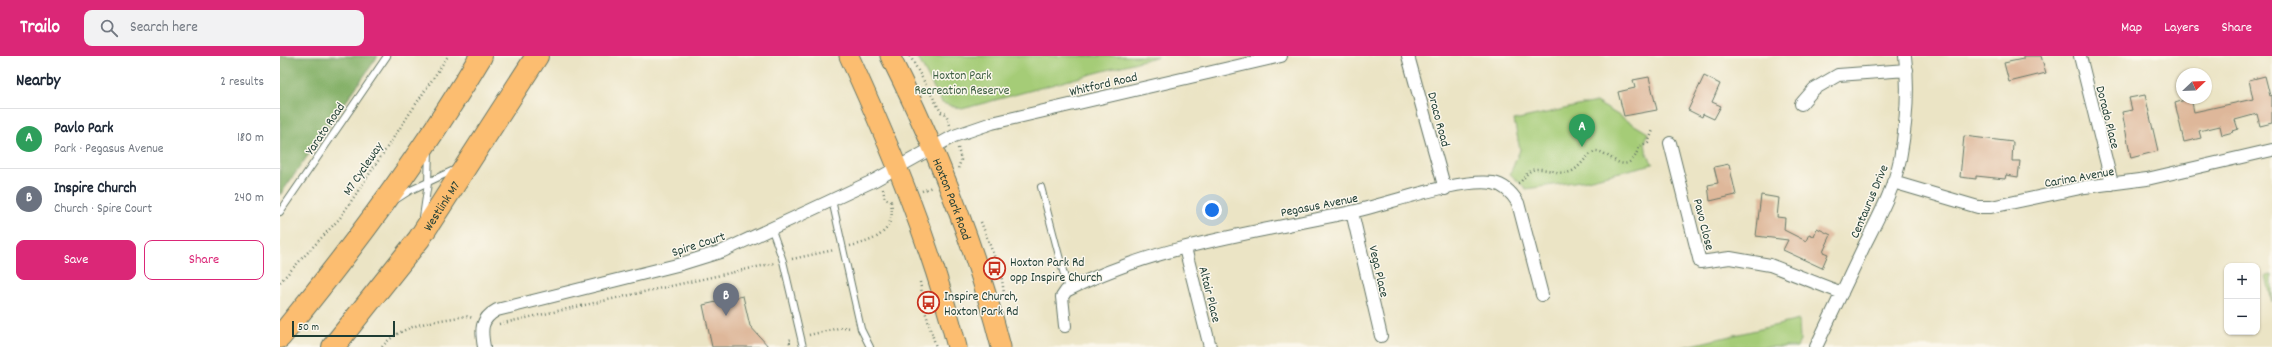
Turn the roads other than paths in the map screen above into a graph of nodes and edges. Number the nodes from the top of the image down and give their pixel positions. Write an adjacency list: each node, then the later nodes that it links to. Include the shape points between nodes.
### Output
1 (387, 56): 24 (lane, Yarato Road)
2 (481, 56): 12 (highway)
3 (537, 56): 16 (highway, Westlink M7)
4 (849, 56): 17 (main road)
5 (890, 56): 14 (main road, Hoxton Park Road)
6 (1281, 56): 14 (street, Whitford Road, via 992,123 954,136)
7 (1408, 56): 22 (street, Draco Road)
8 (1905, 56): 10 (street, Centaurus Drive)
9 (2080, 56): 20 (street, Dorado Place)
10 (1907, 70): 11 (street, via 1838,75 1814,89); 18 (street, Centaurus Drive, via 1900,159)
11 (1800, 104)
12 (430, 137): 19 (lane); 26 (highway)
13 (1670, 143): 31 (street, Pavo Close, via 1700,262 1730,258 1770,265)
14 (934, 147): 17 (street, Spire Court); 41 (main road, Hoxton Park Road, via 973,249)
15 (2272, 150): 20 (street, Carina Avenue, via 2147,179)
16 (475, 155): 19 (lane, via 456,169); 28 (highway, Westlink M7)
17 (898, 166): 23 (street, Spire Court); 40 (main road, via 900,199 948,310)
18 (1893, 182): 20 (street, Carina Avenue, via 1978,207 1991,207 2085,187); 31 (street, Centaurus Drive)
19 (428, 183): 26 (lane, via 410,190); 28 (lane)
20 (2112, 184)
21 (1041, 187): 30 (lane)
22 (1445, 189): 25 (street, Pegasus Avenue); 32 (street, Pegasus Avenue, via 1495,183 1513,194 1522,215)
23 (832, 200): 27 (street, Spire Court); 39 (lane, via 862,329)
24 (280, 212)
25 (1352, 212): 29 (street, Pegasus Avenue); 34 (street, Vega Place)
26 (375, 216): 35 (highway)
27 (772, 230): 37 (street, Spire Court, via 723,251 681,264 497,310 489,314 481,328); 38 (lane, via 783,261)
28 (419, 239): 36 (highway, Westlink M7)
29 (1185, 248): 30 (street, Pegasus Avenue, via 1118,268); 42 (street, Altair Place)
30 (1068, 290): 33 (street, via 1062,297)
31 (1842, 293): 43 (street, Centaurus Drive)
32 (1542, 295)
33 (1065, 326)
34 (1381, 336)
35 (280, 337)
36 (333, 347)
37 (484, 347)
38 (803, 347)
39 (870, 347)
40 (957, 347)
41 (1001, 347)
42 (1210, 347)
43 (1816, 347)

